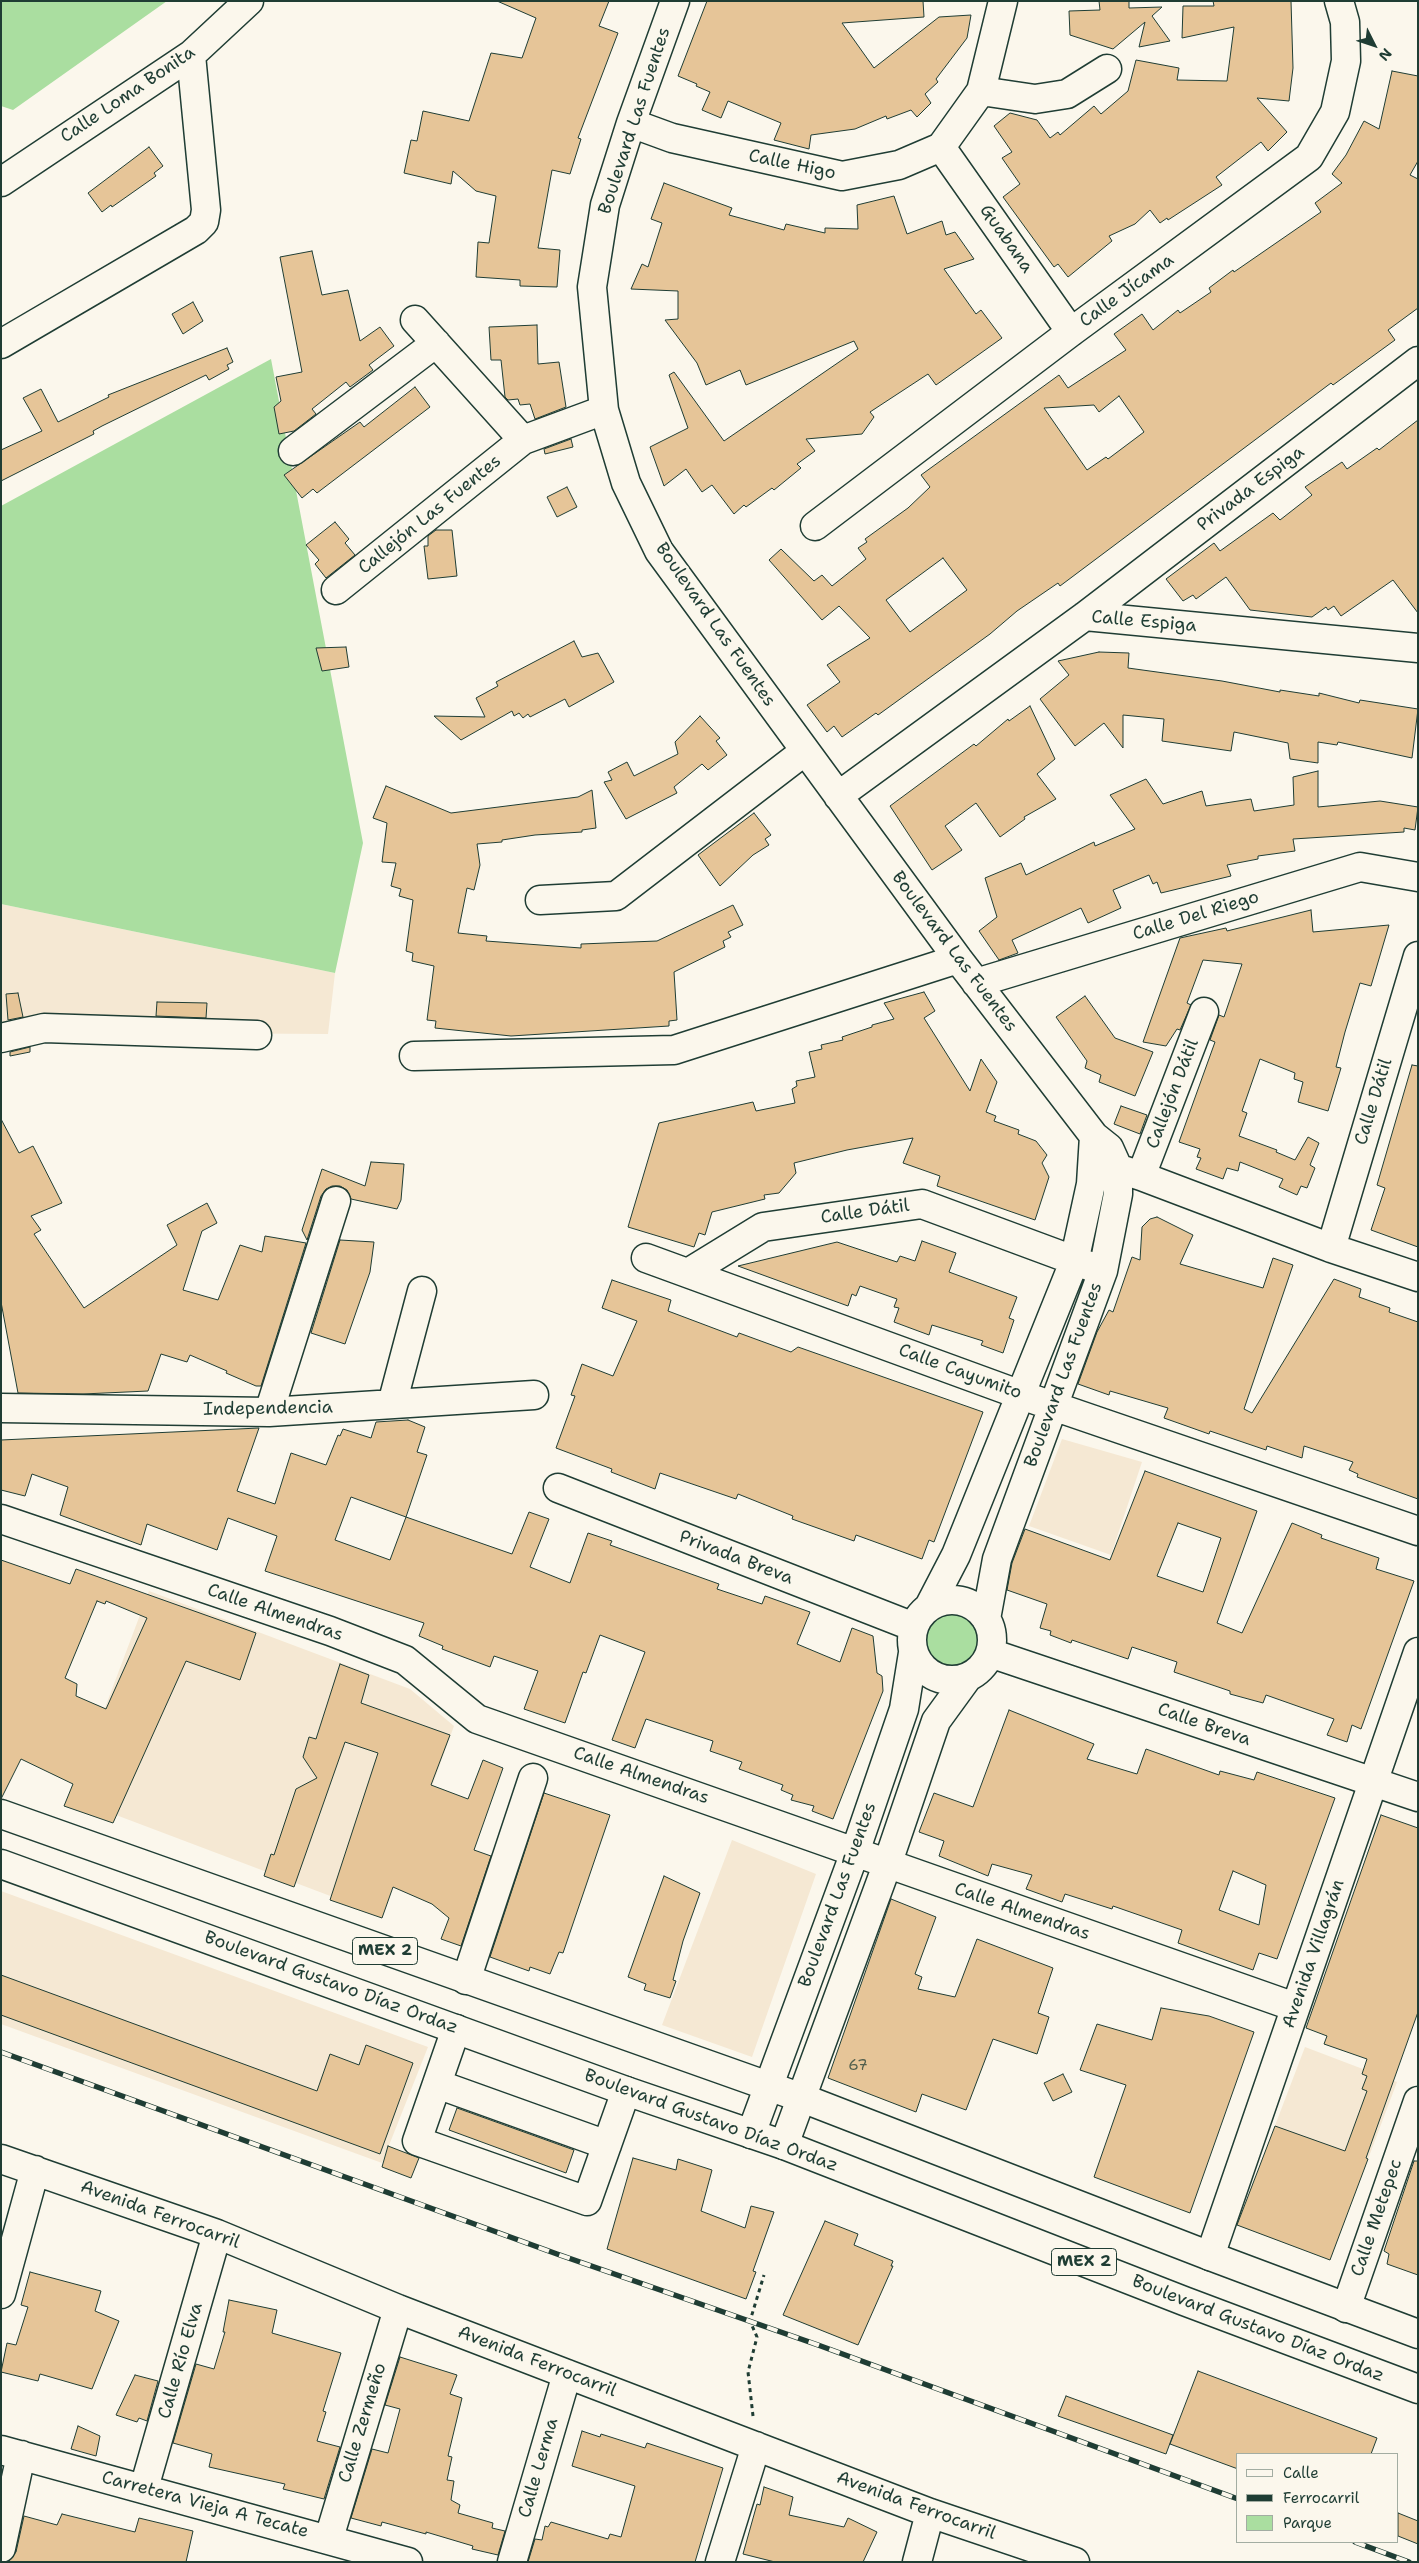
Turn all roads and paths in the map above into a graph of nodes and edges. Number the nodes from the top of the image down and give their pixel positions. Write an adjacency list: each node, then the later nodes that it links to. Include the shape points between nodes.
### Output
1 (249, 1): 5 (street, Calle Loma Bonita)
2 (675, 1): 8 (street, Boulevard Las Fuentes)
3 (1003, 1): 7 (street)
4 (1338, 1): 12 (street, Calle Jícama, via 1345,22 1346,61 1335,112 1309,156)
5 (191, 55): 10 (street, Calle Loma Bonita); 14 (street, via 206,210 204,222 196,230)
6 (1107, 70): 7 (street, via 1067,94 1035,99)
7 (981, 91): 9 (street)
8 (631, 123): 9 (street, Calle Higo, via 672,138 842,176 899,165); 16 (street, Boulevard Las Fuentes, via 605,205 592,287)
9 (941, 147): 12 (street, Guabana)
10 (1, 182)
11 (415, 320): 13 (street)
12 (1071, 332): 19 (street, Calle Jícama)
13 (436, 342): 17 (street); 18 (street)
14 (1, 344)
15 (1418, 361): 21 (street, Privada Espiga)
16 (604, 410): 17 (street, Callejón Las Fuentes); 25 (street, Boulevard Las Fuentes, via 626,483 659,551)
17 (523, 440): 20 (street, Callejón Las Fuentes)
18 (293, 451)
19 (815, 526)
20 (336, 590)
21 (1085, 616): 23 (street, Calle Espiga); 26 (street, Calle Espiga)
22 (1418, 626): 23 (street)
23 (1391, 644): 24 (street, Calle Espiga)
24 (1418, 648)
25 (805, 751): 26 (street, Boulevard Las Fuentes); 28 (street, via 616,896)
26 (838, 796): 30 (street, Boulevard Las Fuentes)
27 (1418, 877): 31 (street, Calle Del Riego, via 1360,867)
28 (540, 900)
29 (1418, 956): 38 (street, Calle Dátil)
30 (958, 959): 31 (street, Boulevard Las Fuentes); 35 (street, via 674,1050)
31 (976, 983): 36 (street, Boulevard Las Fuentes)
32 (1204, 1012): 36 (street, Callejón Dátil)
33 (258, 1035): 34 (street, via 44,1028)
34 (1, 1038)
35 (414, 1056)
36 (1112, 1160): 38 (street); 40 (street, Boulevard Las Fuentes, via 1091,1184); 41 (street, Boulevard Las Fuentes, via 1118,1194)
37 (336, 1201): 50 (street)
38 (1331, 1248): 43 (street)
39 (646, 1258): 42 (street, Calle Cayumito)
40 (1074, 1262): 41 (street, Calle Dátil); 42 (street, Calle Dátil, via 922,1204 763,1227); 46 (street, Boulevard Las Fuentes)
41 (1103, 1271): 48 (street, Boulevard Las Fuentes)
42 (688, 1273): 46 (street, Calle Cayumito)
43 (1418, 1277)
44 (422, 1291): 47 (street)
45 (534, 1395): 47 (street, Independencia)
46 (1021, 1395): 48 (street, Calle Cayumito); 55 (street, Boulevard Las Fuentes, via 956,1555)
47 (392, 1404): 50 (street, Independencia)
48 (1052, 1405): 53 (street, Calle Cayumito); 54 (street, Boulevard Las Fuentes, via 997,1559)
49 (1, 1408): 50 (street, Independencia)
50 (269, 1412)
51 (558, 1488): 55 (street, Privada Breva)
52 (1, 1519): 63 (street, Calle Almendras, via 330,1631 405,1660 477,1719)
53 (1418, 1531)
54 (986, 1619): 55 (street, via 978,1609 960,1601 941,1601); 57 (street, via 992,1642)
55 (919, 1629): 58 (street, via 919,1665 936,1677 955,1680); 63 (street, Boulevard Las Fuentes, via 904,1709)
56 (1418, 1652): 60 (street, Avenida Villagrán)
57 (990, 1653): 58 (street, via 982,1667); 60 (street, Calle Breva)
58 (968, 1677): 65 (street, Boulevard Las Fuentes, via 936,1721)
59 (533, 1778): 66 (street)
60 (1373, 1782): 61 (street, Calle Breva); 67 (street, Avenida Villagrán)
61 (1418, 1797)
62 (1, 1814): 66 (street, MEX 2)
63 (855, 1852): 65 (street, Calle Almendras); 70 (street, Boulevard Las Fuentes)
64 (1, 1864): 68 (street, Boulevard Gustavo Díaz Ordaz / MEX 2)
65 (887, 1865): 67 (street, Calle Almendras); 72 (street, Boulevard Las Fuentes)
66 (466, 1980): 70 (street, MEX 2)
67 (1295, 2007): 80 (street, Avenida Villagrán)
68 (456, 2029): 69 (street); 71 (street, Boulevard Gustavo Díaz Ordaz / MEX 2)
69 (436, 2084): 75 (street); 75 (street, via 417,2141 588,2201)
70 (769, 2086): 72 (street, MEX 2); 74 (street, Boulevard Las Fuentes)
71 (626, 2091): 74 (street, Boulevard Gustavo Díaz Ordaz / MEX 2); 75 (street)
72 (802, 2098): 76 (street, Boulevard Las Fuentes); 80 (street, MEX 2)
73 (1418, 2101): 83 (street, Calle Metepec)
74 (751, 2134): 76 (street, Boulevard Gustavo Díaz Ordaz / MEX 2)
75 (607, 2145)
76 (784, 2146): 87 (street, Boulevard Gustavo Díaz Ordaz / MEX 2)
77 (1, 2159): 78 (street, Avenida Ferrocarril)
78 (34, 2170): 79 (street, Avenida Ferrocarril); 82 (street)
79 (217, 2234): 84 (street, Avenida Ferrocarril); 90 (street, Calle Río Elva)
80 (1210, 2256): 83 (street, MEX 2)
81 (764, 2275): 88 (path, via 750,2321 757,2338 748,2372)
82 (1, 2294)
83 (1346, 2308): 85 (street, MEX 2)
84 (398, 2309): 86 (street, Avenida Ferrocarril); 92 (street, Calle Zermeño)
85 (1418, 2334)
86 (567, 2374): 88 (street, Avenida Ferrocarril); 95 (street, Calle Lerma)
87 (1418, 2389)
88 (756, 2446): 91 (street, Avenida Ferrocarril); 96 (street)
89 (11, 2453): 90 (street, Carretera Vieja A Tecate); 93 (street)
90 (144, 2488): 92 (street, Carretera Vieja A Tecate)
91 (930, 2512): 97 (street); 98 (street, Avenida Ferrocarril)
92 (329, 2538): 94 (street, Carretera Vieja A Tecate)
93 (1, 2548)
94 (398, 2561)
95 (512, 2562)
96 (720, 2562)
97 (917, 2562)
98 (1075, 2562)

